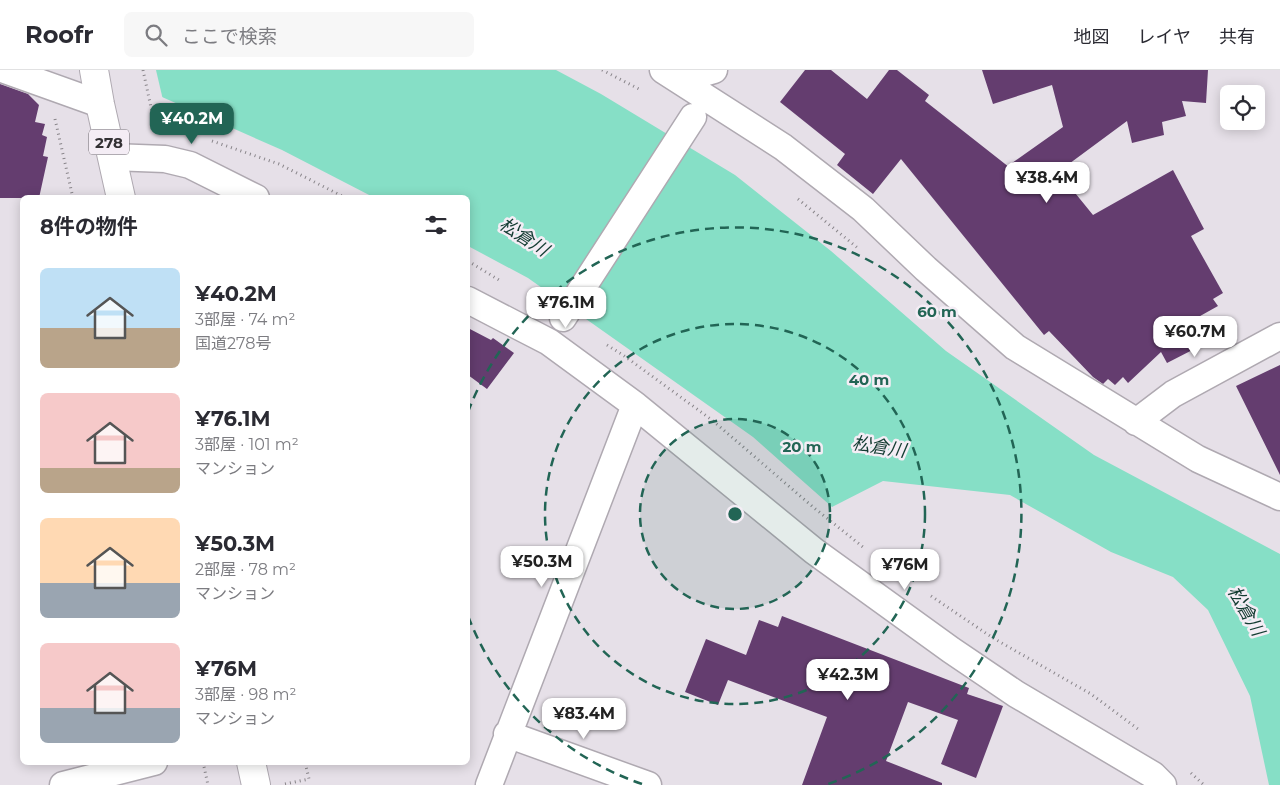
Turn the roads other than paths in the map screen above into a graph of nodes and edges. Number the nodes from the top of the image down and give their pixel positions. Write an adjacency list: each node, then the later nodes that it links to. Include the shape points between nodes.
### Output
1 (5, 70): 4 (street, via 47,85)
2 (714, 70): 3 (street)
3 (671, 75): 13 (street, via 783,146 856,203 1015,347)
4 (97, 87): 6 (highway, 278)
5 (690, 122): 10 (street)
6 (112, 158): 7 (highway, 278); 8 (street, via 164,159 190,166)
7 (120, 195)
8 (250, 195)
9 (470, 301): 12 (street, via 549,342)
10 (565, 316)
11 (1280, 336): 13 (street, via 1173,394)
12 (635, 406): 15 (street); 22 (street, via 814,551 951,650 1016,694 1152,775)
13 (1136, 422): 14 (street, via 1198,459)
14 (1280, 497)
15 (508, 734): 20 (street); 21 (street)
16 (142, 765): 18 (street)
17 (252, 765): 19 (highway)
18 (62, 785)
19 (256, 785)
20 (489, 785)
21 (648, 785)
22 (1163, 785)

